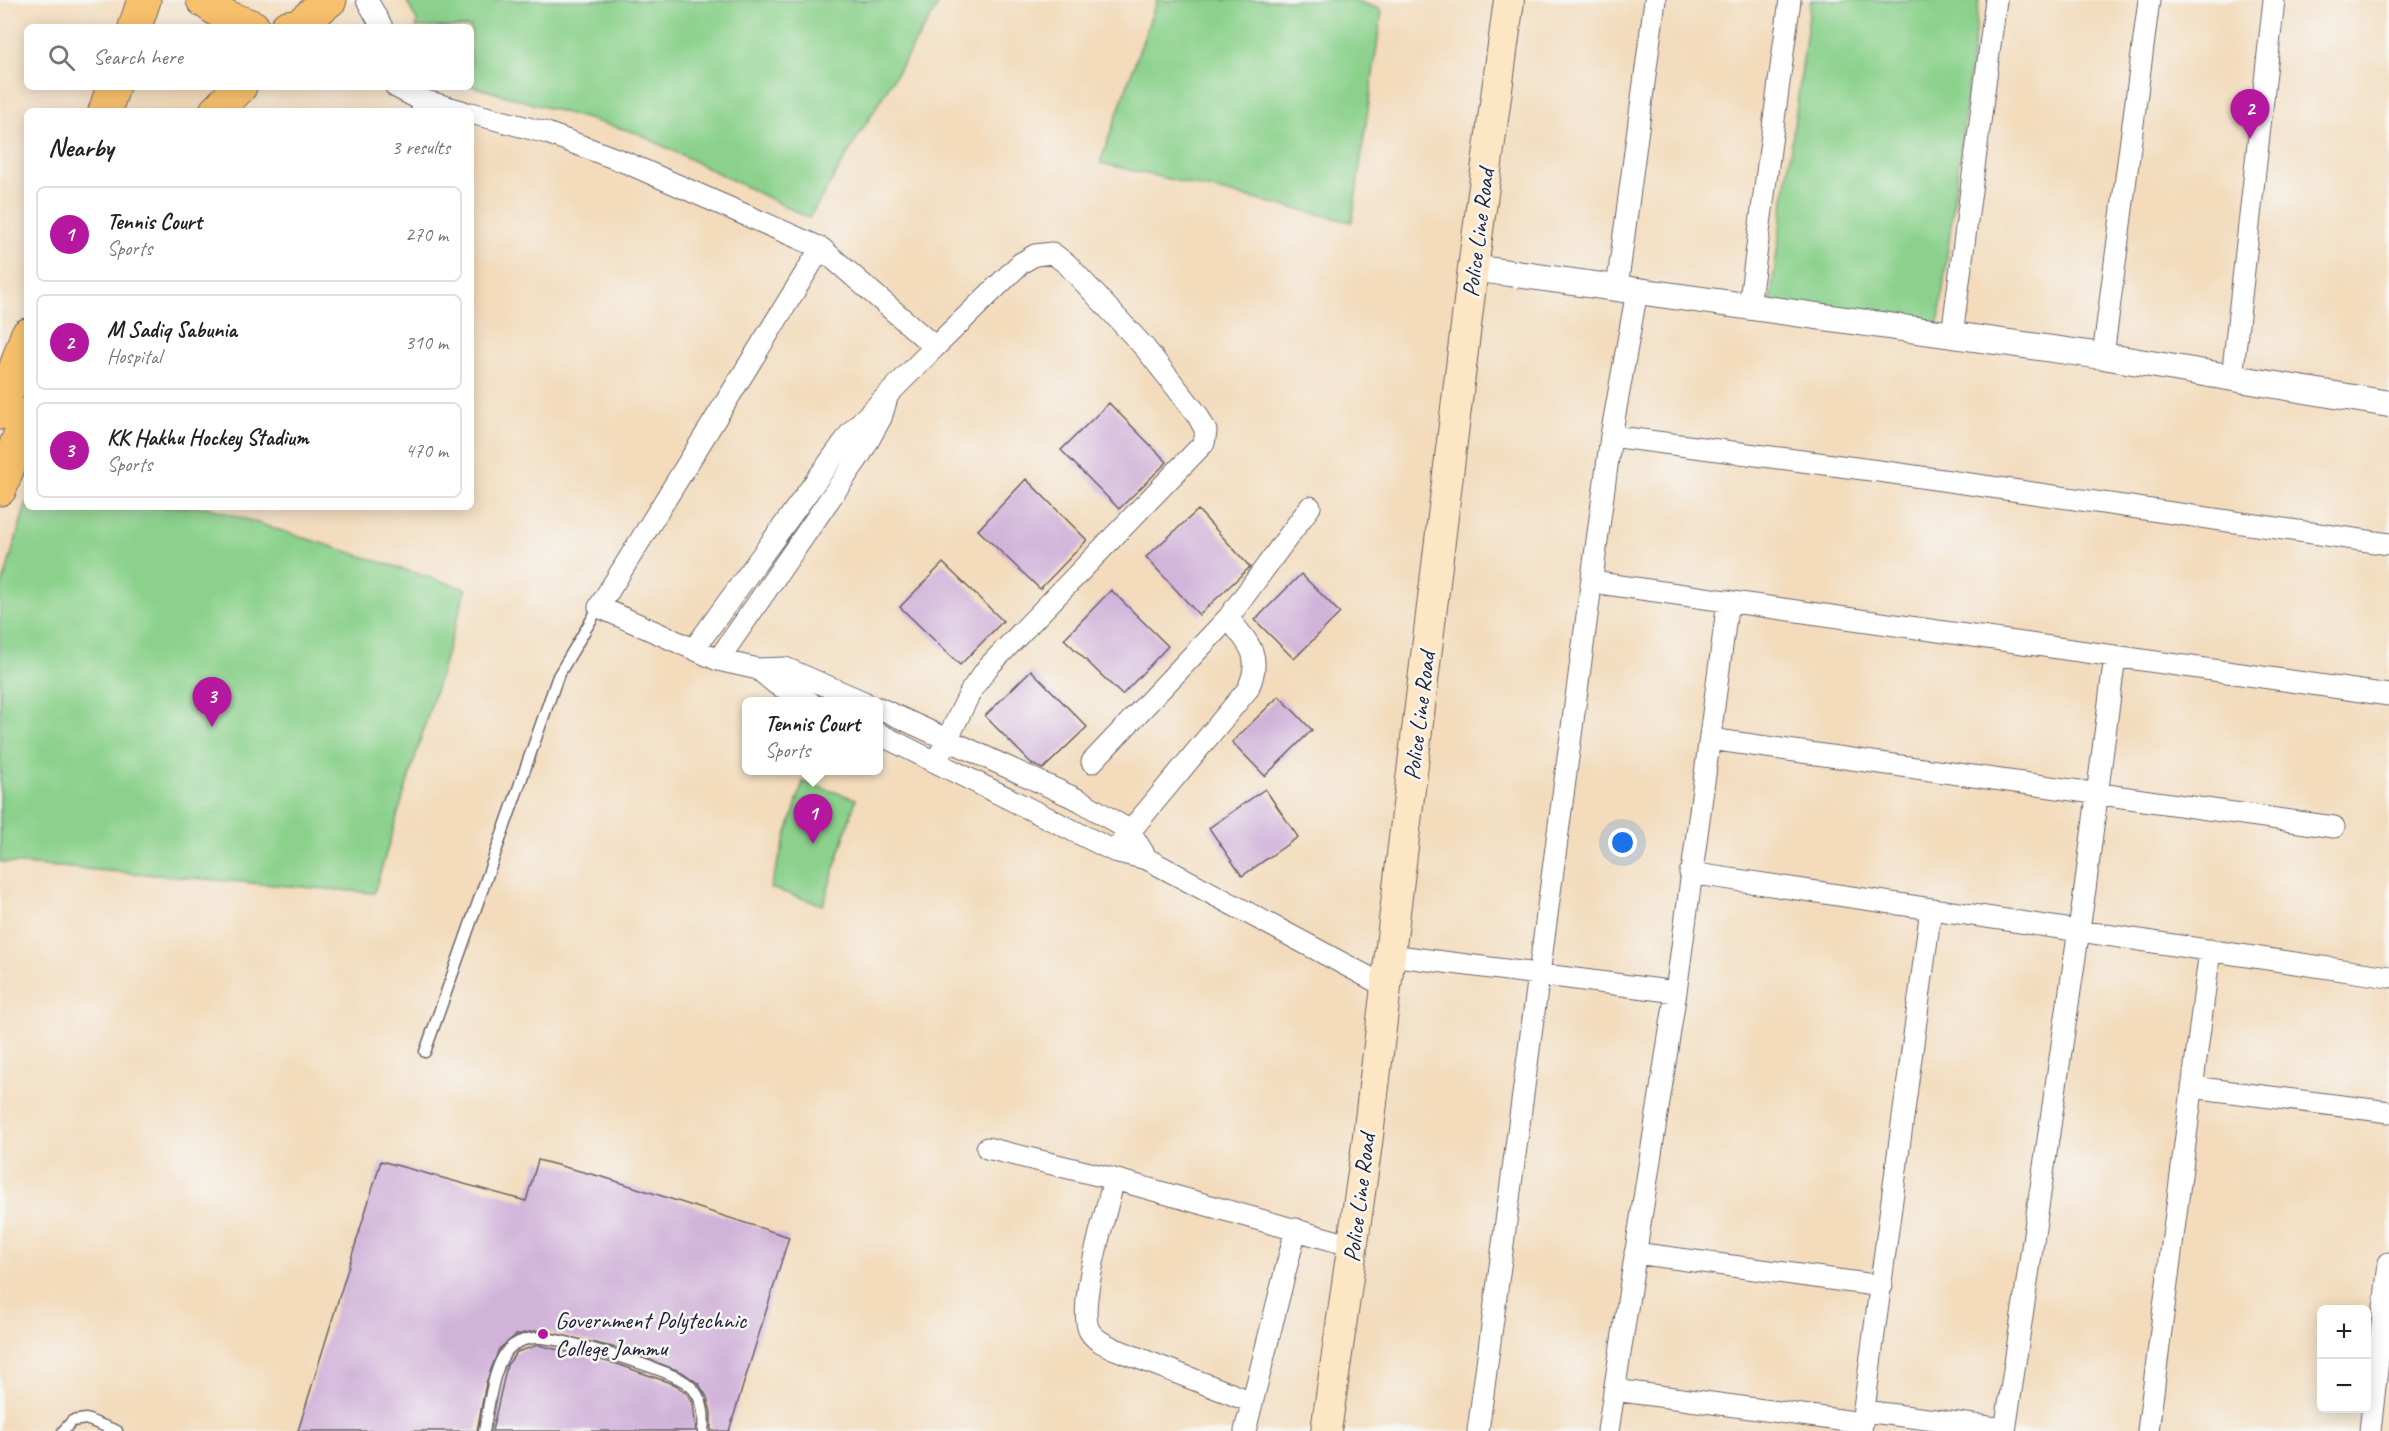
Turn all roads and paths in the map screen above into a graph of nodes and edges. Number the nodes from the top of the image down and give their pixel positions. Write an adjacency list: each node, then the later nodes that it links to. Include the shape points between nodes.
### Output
1 (144, 0): 11 (main road)
2 (203, 0): 12 (main road, via 227,17)
3 (330, 0): 13 (main road)
4 (367, 0): 14 (street)
5 (1509, 0): 24 (main road, Police Line Road)
6 (1655, 0): 25 (street)
7 (1790, 0): 26 (street)
8 (1996, 0): 27 (street)
9 (2150, 0): 30 (street)
10 (2274, 0): 31 (street)
11 (136, 24)
12 (246, 24)
13 (301, 24)
14 (380, 24)
15 (112, 90): 19 (main road)
16 (237, 90): 20 (main road)
17 (404, 90): 18 (street)
18 (425, 98): 21 (street)
19 (106, 108)
20 (219, 108)
21 (453, 108)
22 (474, 114): 23 (street, via 547,134 627,163)
23 (821, 248): 29 (street); 42 (street)
24 (1473, 268): 25 (street); 66 (main road, Police Line Road)
25 (1627, 290): 26 (street); 36 (street)
26 (1749, 307): 27 (street)
27 (1952, 335): 30 (street)
28 (24, 344): 34 (main road)
29 (935, 347): 32 (street); 53 (street, via 1021,263 1035,255 1052,253 1067,264 1144,348 1206,431 1204,443 988,668 972,689)
30 (2103, 356): 31 (street)
31 (2232, 378): 33 (street)
32 (887, 398): 44 (street, via 871,409 845,440); 46 (street, via 861,454)
33 (2389, 404)
34 (0, 413)
35 (24, 423): 37 (main road)
36 (1611, 436): 39 (street); 40 (street)
37 (0, 489)
38 (1310, 507): 43 (street)
39 (2389, 544)
40 (1592, 582): 41 (street); 67 (street)
41 (1728, 602): 45 (street); 54 (street)
42 (599, 607): 44 (street); 71 (lane, via 558,676)
43 (1228, 618): 56 (street); 59 (street, via 1253,653 1254,677)
44 (694, 649): 46 (street)
45 (2115, 656): 48 (street); 57 (street)
46 (718, 660): 47 (street)
47 (758, 669): 49 (street); 50 (street, via 785,668)
48 (2389, 695)
49 (801, 697)
50 (852, 697)
51 (883, 710): 53 (street)
52 (883, 736): 55 (street)
53 (946, 739): 55 (street); 59 (street, via 1081,801)
54 (1710, 739): 57 (street); 62 (street)
55 (936, 762): 60 (street)
56 (1092, 762)
57 (2097, 793): 58 (street); 64 (street)
58 (2334, 827)
59 (1130, 831): 60 (street); 61 (street)
60 (1114, 851): 61 (street)
61 (1147, 859): 69 (street)
62 (1690, 873): 63 (street); 70 (street)
63 (1930, 909): 64 (street); 80 (street)
64 (2078, 931): 65 (street); 84 (street)
65 (2210, 950): 68 (street); 72 (street)
66 (1390, 955): 67 (street); 69 (main road, Police Line Road)
67 (1541, 974): 70 (street); 91 (street)
68 (2389, 977)
69 (1385, 986): 77 (main road, Police Line Road)
70 (1676, 992): 78 (street)
71 (425, 1053)
72 (2192, 1087): 73 (street); 93 (street)
73 (2389, 1112)
74 (987, 1148): 75 (street)
75 (1114, 1179): 76 (street); 82 (street, via 1087,1295 1090,1332 1115,1349)
76 (1296, 1229): 77 (street); 82 (street)
77 (1353, 1246): 90 (main road, Police Line Road)
78 (1635, 1253): 80 (street); 81 (street)
79 (2389, 1263): 94 (street)
80 (1882, 1286): 83 (street)
81 (1614, 1390): 83 (street); 92 (street)
82 (1252, 1402): 89 (street)
83 (1862, 1422): 84 (street)
84 (2005, 1430)
85 (63, 1431): 86 (lane, via 72,1421 86,1419)
86 (117, 1431)
87 (484, 1431): 88 (lane, via 500,1361 512,1346 536,1338 659,1369 679,1378 691,1386 701,1401)
88 (703, 1431)
89 (1245, 1431)
90 (1326, 1431)
91 (1478, 1431)
92 (1608, 1431)
93 (2148, 1431)
94 (2370, 1431)

